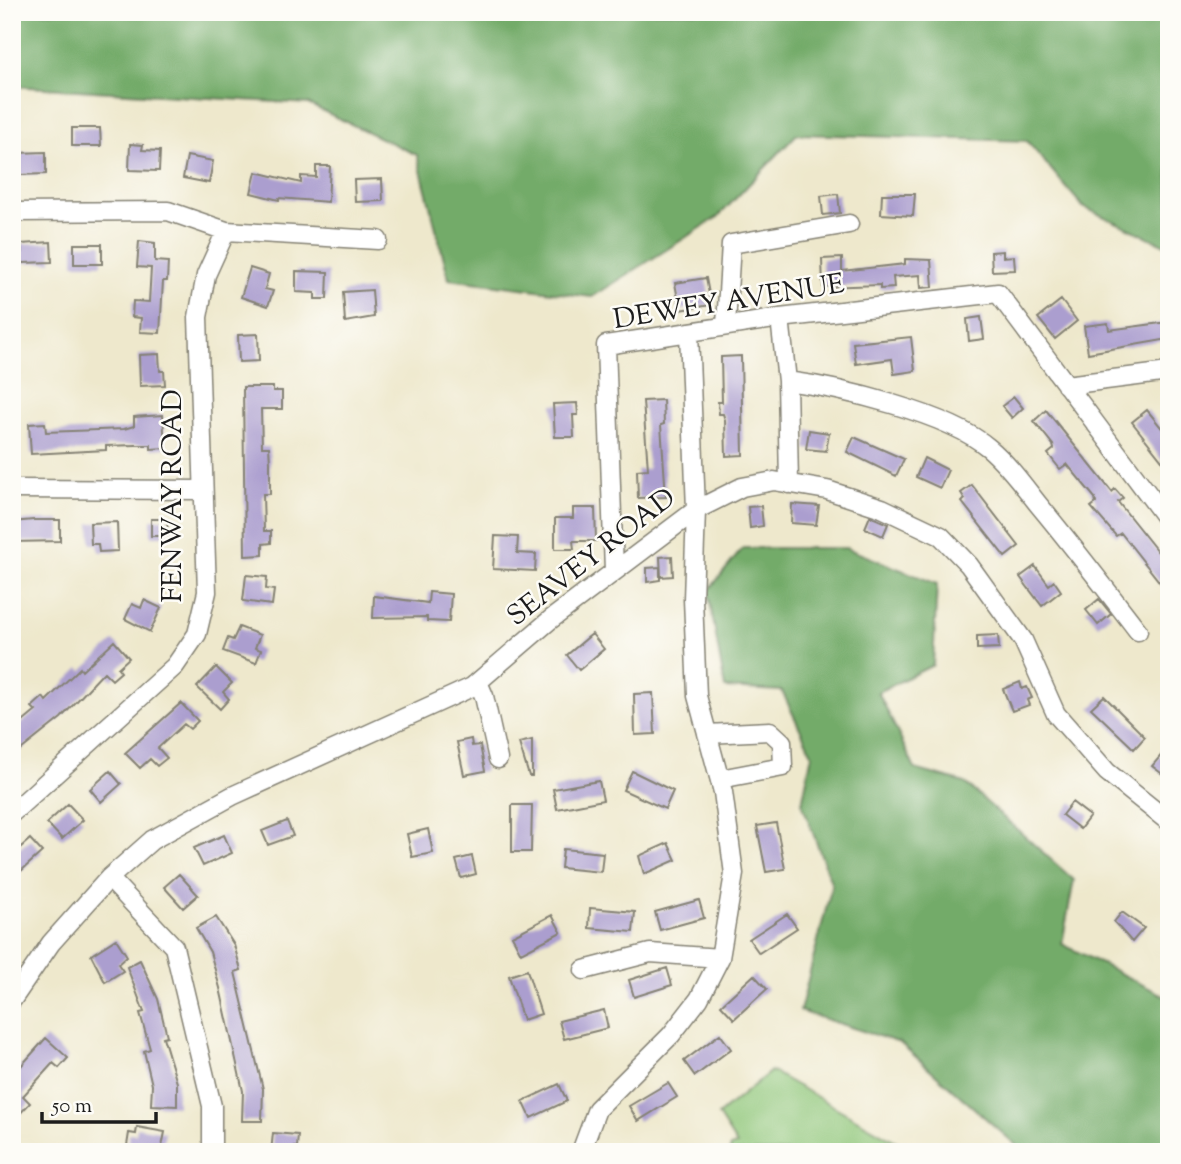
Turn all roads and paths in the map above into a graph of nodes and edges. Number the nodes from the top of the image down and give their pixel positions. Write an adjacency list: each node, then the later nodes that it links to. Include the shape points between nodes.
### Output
1 (12, 212): 3 (street, via 168,211)
2 (849, 224): 6 (street, via 732,244)
3 (226, 231): 4 (street); 13 (street, FENWAY ROAD, via 206,275 198,317)
4 (379, 240)
5 (780, 318): 6 (street, DEWEY AVENUE); 9 (street); 10 (street, DEWEY AVENUE, via 998,293)
6 (726, 326): 7 (street, DEWEY AVENUE)
7 (689, 332): 14 (street); 16 (street, DEWEY AVENUE, via 606,345)
8 (1169, 372): 10 (street)
9 (786, 381): 11 (street); 17 (street, via 883,401 987,446)
10 (1066, 385): 15 (street)
11 (789, 484): 14 (street, SEAVEY ROAD, via 774,481 742,487); 23 (street, SEAVEY ROAD, via 827,490 881,508 941,536 969,565 1023,640 1056,714 1107,772)
12 (12, 489): 13 (street)
13 (202, 490): 22 (street, FENWAY ROAD, via 207,592 197,634 175,667)
14 (696, 510): 16 (street, SEAVEY ROAD); 19 (street, via 697,696)
15 (1169, 522)
16 (614, 571): 18 (street, SEAVEY ROAD)
17 (1138, 631)
18 (478, 682): 20 (street); 24 (street, SEAVEY ROAD, via 232,796 152,839)
19 (707, 734): 21 (street); 21 (street, via 771,731 782,742 783,767)
20 (498, 759)
21 (719, 779): 25 (street, via 734,874)
22 (12, 813)
23 (1169, 822)
24 (109, 878): 27 (street, SEAVEY ROAD, via 51,943); 28 (street, via 174,947 212,1106)
25 (719, 958): 26 (street, via 650,953); 29 (street, via 699,999 671,1035 597,1109)
26 (584, 970)
27 (12, 1000)
28 (212, 1152)
29 (581, 1152)

